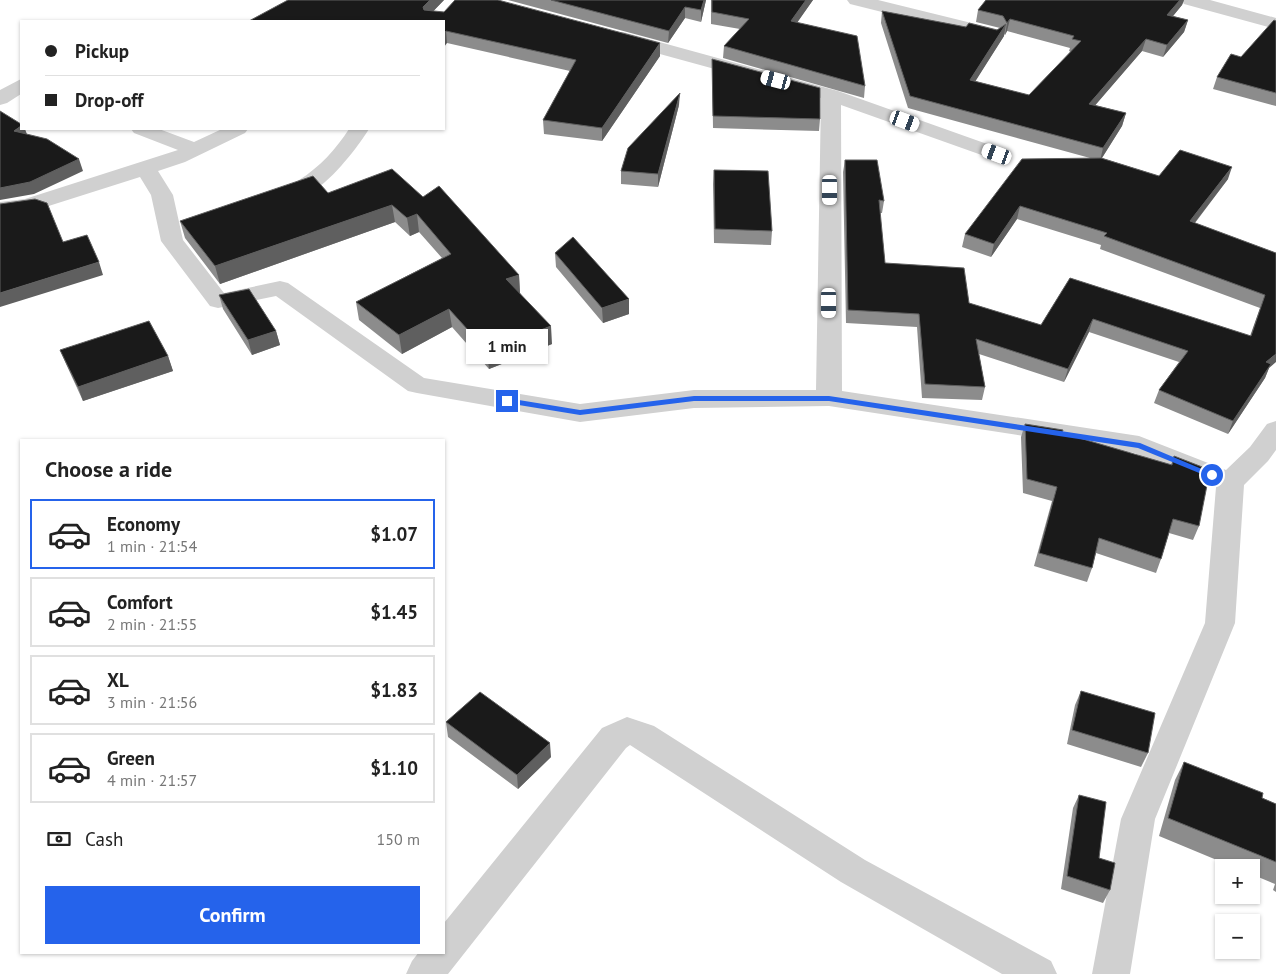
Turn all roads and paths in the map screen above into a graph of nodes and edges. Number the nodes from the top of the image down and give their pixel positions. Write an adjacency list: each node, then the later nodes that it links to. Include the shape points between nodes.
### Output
1 (856, 0): 5 (street)
2 (1190, 0): 3 (street)
3 (1276, 24)
4 (604, 33): 7 (street)
5 (994, 34)
6 (20, 86): 8 (street)
7 (831, 95): 13 (street); 17 (street)
8 (0, 98)
9 (144, 130): 12 (street)
10 (236, 130): 12 (street)
11 (358, 130): 15 (street, via 319,177 292,194)
12 (196, 150): 14 (street)
13 (997, 154)
14 (145, 168): 16 (street, via 28,205); 17 (street, via 180,225 172,241 218,301 280,288 417,385 580,413 694,399)
15 (261, 206)
16 (0, 210)
17 (829, 398): 19 (street, via 1140,445)
18 (1276, 430): 19 (street)
19 (1230, 482): 24 (street, via 1220,623 1138,819)
20 (445, 949): 23 (street, via 614,738 627,731 643,736 853,871)
21 (441, 954): 22 (street)
22 (426, 974)
23 (1038, 974)
24 (1112, 974)

